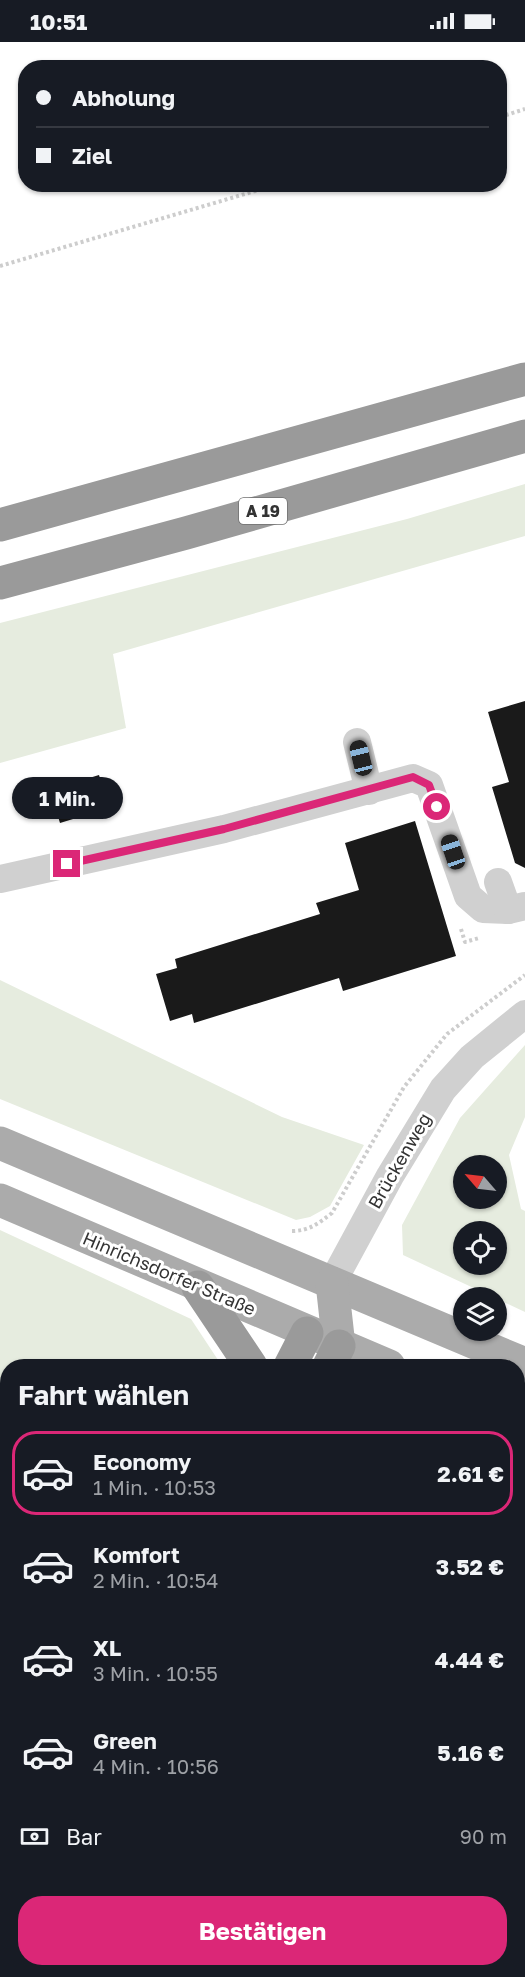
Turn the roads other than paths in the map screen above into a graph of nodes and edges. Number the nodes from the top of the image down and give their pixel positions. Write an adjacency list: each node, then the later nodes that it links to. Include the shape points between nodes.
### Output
1 (525, 379): 3 (highway)
2 (525, 436): 4 (highway, A 19)
3 (0, 525)
4 (0, 583)
5 (357, 742): 6 (street)
6 (369, 791): 7 (street, via 224,829); 9 (street, via 413,777 429,785 468,896 483,909)
7 (0, 879)
8 (498, 882): 9 (street)
9 (517, 908)
10 (525, 1014): 13 (street, Brückenweg, via 472,1057 443,1089 396,1165)
11 (0, 1143): 13 (main road)
12 (0, 1200): 14 (main road, Hinrichsdorfer Straße)
13 (332, 1284): 15 (main road, Brückenweg); 16 (main road); 19 (main road)
14 (198, 1287): 15 (main road, Hinrichsdorfer Straße); 17 (highway)
15 (307, 1333): 16 (main road, Hinrichsdorfer Straße); 18 (highway)
16 (334, 1357)
17 (246, 1359)
18 (294, 1359)
19 (513, 1359)

